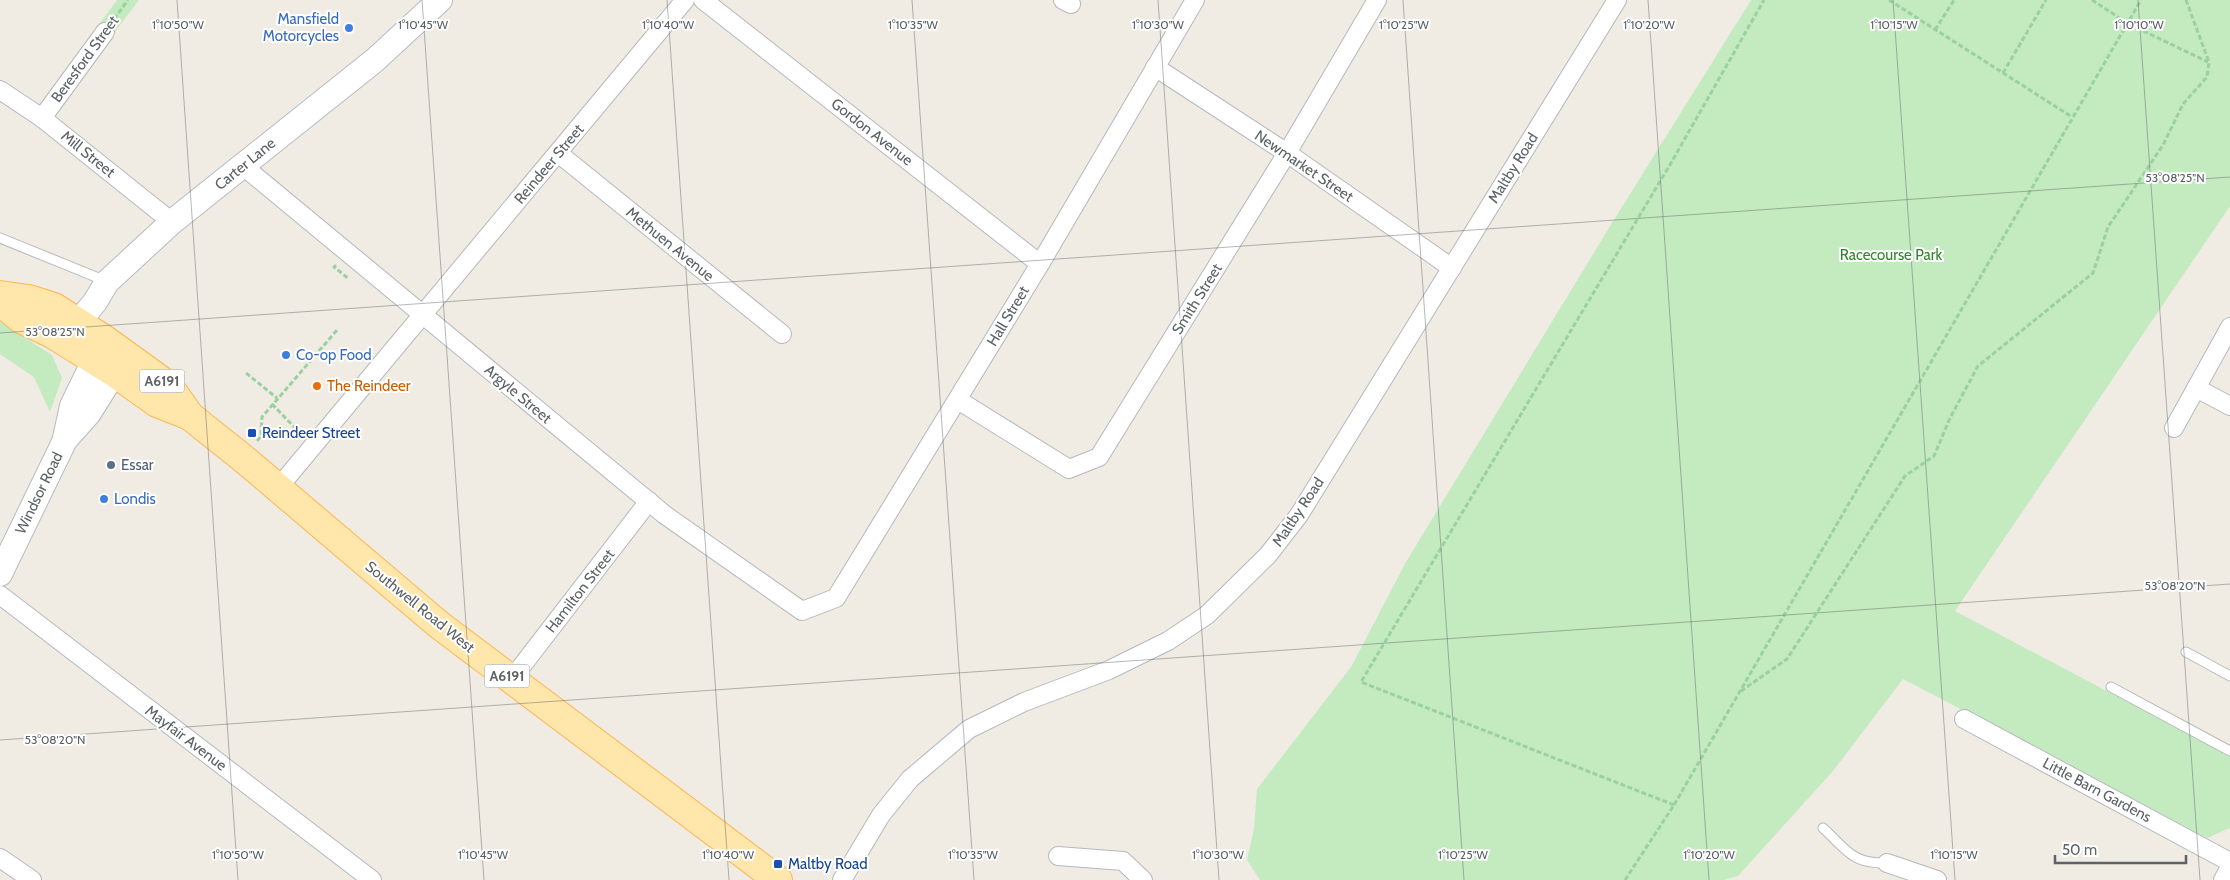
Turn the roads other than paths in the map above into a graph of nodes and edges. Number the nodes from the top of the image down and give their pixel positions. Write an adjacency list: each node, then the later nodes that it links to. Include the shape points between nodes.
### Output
1 (440, 0): 13 (main road, Carter Lane, via 375,60)
2 (686, 0): 11 (street, Reindeer Street)
3 (703, 0): 16 (street, Gordon Avenue)
4 (1195, 0): 8 (street, Hall Street)
5 (1377, 0): 12 (street, Smith Street)
6 (1617, 0): 17 (street, Maltby Road)
7 (105, 32): 10 (street, Beresford Street)
8 (1155, 67): 12 (street, Newmarket Street); 16 (street, Hall Street)
9 (0, 90): 10 (street, Mill Street)
10 (42, 118): 14 (street, Mill Street)
11 (558, 153): 21 (street, Reindeer Street); 24 (street, Methuen Avenue)
12 (1286, 153): 17 (street, Newmarket Street); 27 (street, Smith Street, via 1099,457 1069,469)
13 (243, 166): 14 (main road, Carter Lane); 21 (street, Argyle Street)
14 (172, 222): 18 (main road, Carter Lane)
15 (0, 238): 18 (lane)
16 (1040, 264): 27 (street, Hall Street)
17 (1452, 268): 50 (street, Maltby Road, via 1299,515 1268,555 1207,615 1168,641 1109,670 1024,702 969,729 910,778 881,815)
18 (107, 282): 23 (main road, Carter Lane)
19 (0, 295): 23 (main road, A6191, via 45,304)
20 (0, 302): 23 (main road, A6191, via 21,319)
21 (423, 315): 30 (street, Reindeer Street); 31 (street, Argyle Street)
22 (2230, 327): 26 (street)
23 (71, 331): 25 (main road, A6191)
24 (782, 334)
25 (110, 357): 30 (main road, Southwell Road West / A6191, via 157,403 190,416); 32 (main road, Windsor Road, via 89,413 65,440)
26 (2196, 388): 28 (street); 29 (street)
27 (958, 400): 34 (street, Hall Street, via 836,598)
28 (2230, 406)
29 (2174, 428)
30 (278, 488): 37 (main road, Southwell Road West / A6191, via 438,624)
31 (649, 502): 34 (street, Argyle Street); 37 (street, Hamilton Street)
32 (0, 574)
33 (0, 595): 48 (street, Mayfair Avenue)
34 (802, 611)
35 (2186, 652): 36 (lane)
36 (2230, 676)
37 (511, 680): 49 (main road, Southwell Road West / A6191)
38 (2111, 687): 40 (lane)
39 (1964, 719): 44 (street, Little Barn Gardens)
40 (2230, 750)
41 (1823, 828): 45 (lane, via 1854,858)
42 (1058, 856): 51 (street, via 1123,860)
43 (0, 858): 47 (street)
44 (2230, 862)
45 (1887, 863): 52 (street)
46 (2230, 867): 53 (street)
47 (32, 880)
48 (372, 880)
49 (778, 880)
50 (842, 880)
51 (1143, 880)
52 (1937, 880)
53 (2223, 880)

